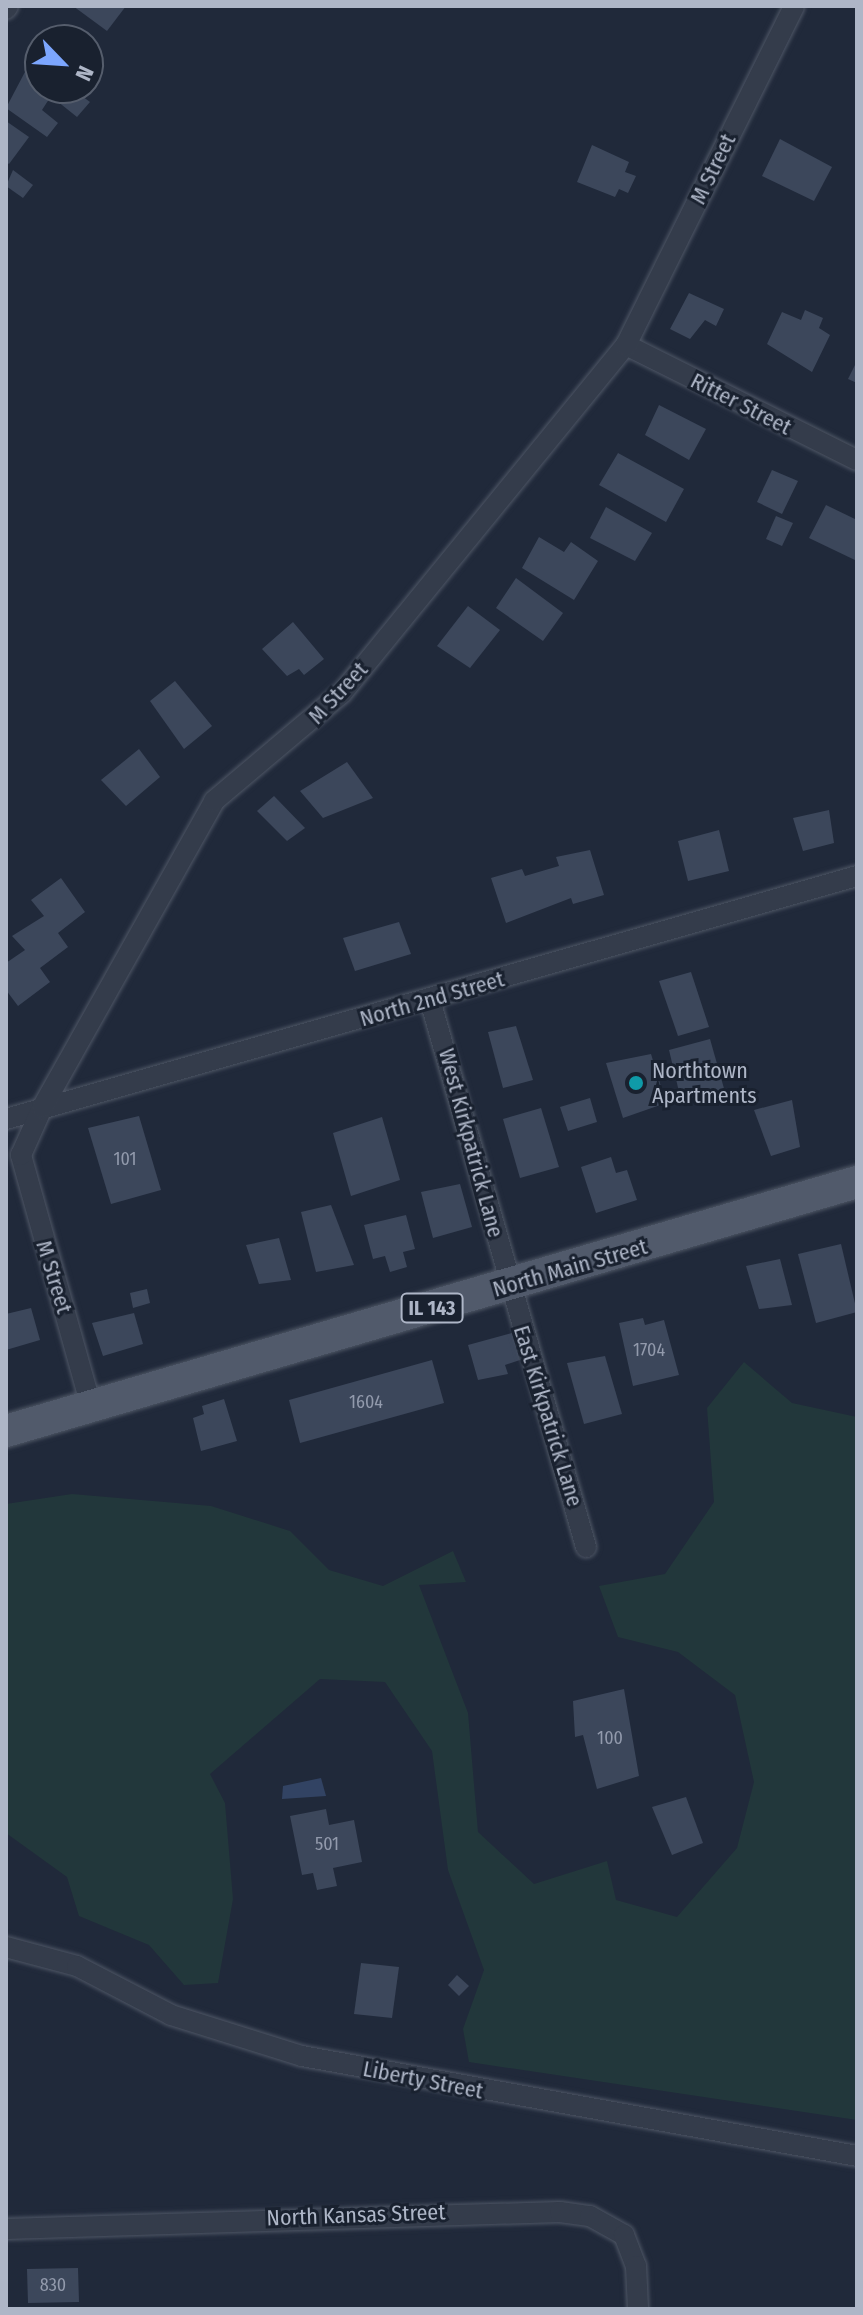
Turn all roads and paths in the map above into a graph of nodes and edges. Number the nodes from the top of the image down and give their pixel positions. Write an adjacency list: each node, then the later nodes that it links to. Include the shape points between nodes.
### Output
1 (794, 6): 2 (street, M Street)
2 (626, 345): 3 (street, Ritter Street); 6 (street, M Street, via 342,693 214,801)
3 (857, 460)
4 (857, 876): 5 (street, North 2nd Street)
5 (430, 1000): 6 (street, North 2nd Street); 9 (street, West Kirkpatrick Lane)
6 (42, 1108): 7 (street, North 2nd Street); 10 (street, M Street, via 21,1155)
7 (6, 1119)
8 (857, 1182): 9 (main road, North Main Street / IL 143)
9 (509, 1286): 10 (main road, North Main Street / IL 143); 12 (street, East Kirkpatrick Lane)
10 (91, 1406): 11 (main road, North Main Street / IL 143)
11 (6, 1431)
12 (586, 1547)
13 (6, 1947): 14 (street, Liberty Street, via 77,1966 171,2015 302,2056)
14 (857, 2156)
15 (6, 2229): 16 (street, North Kansas Street, via 560,2212 590,2216 624,2235 636,2266)
16 (638, 2309)

